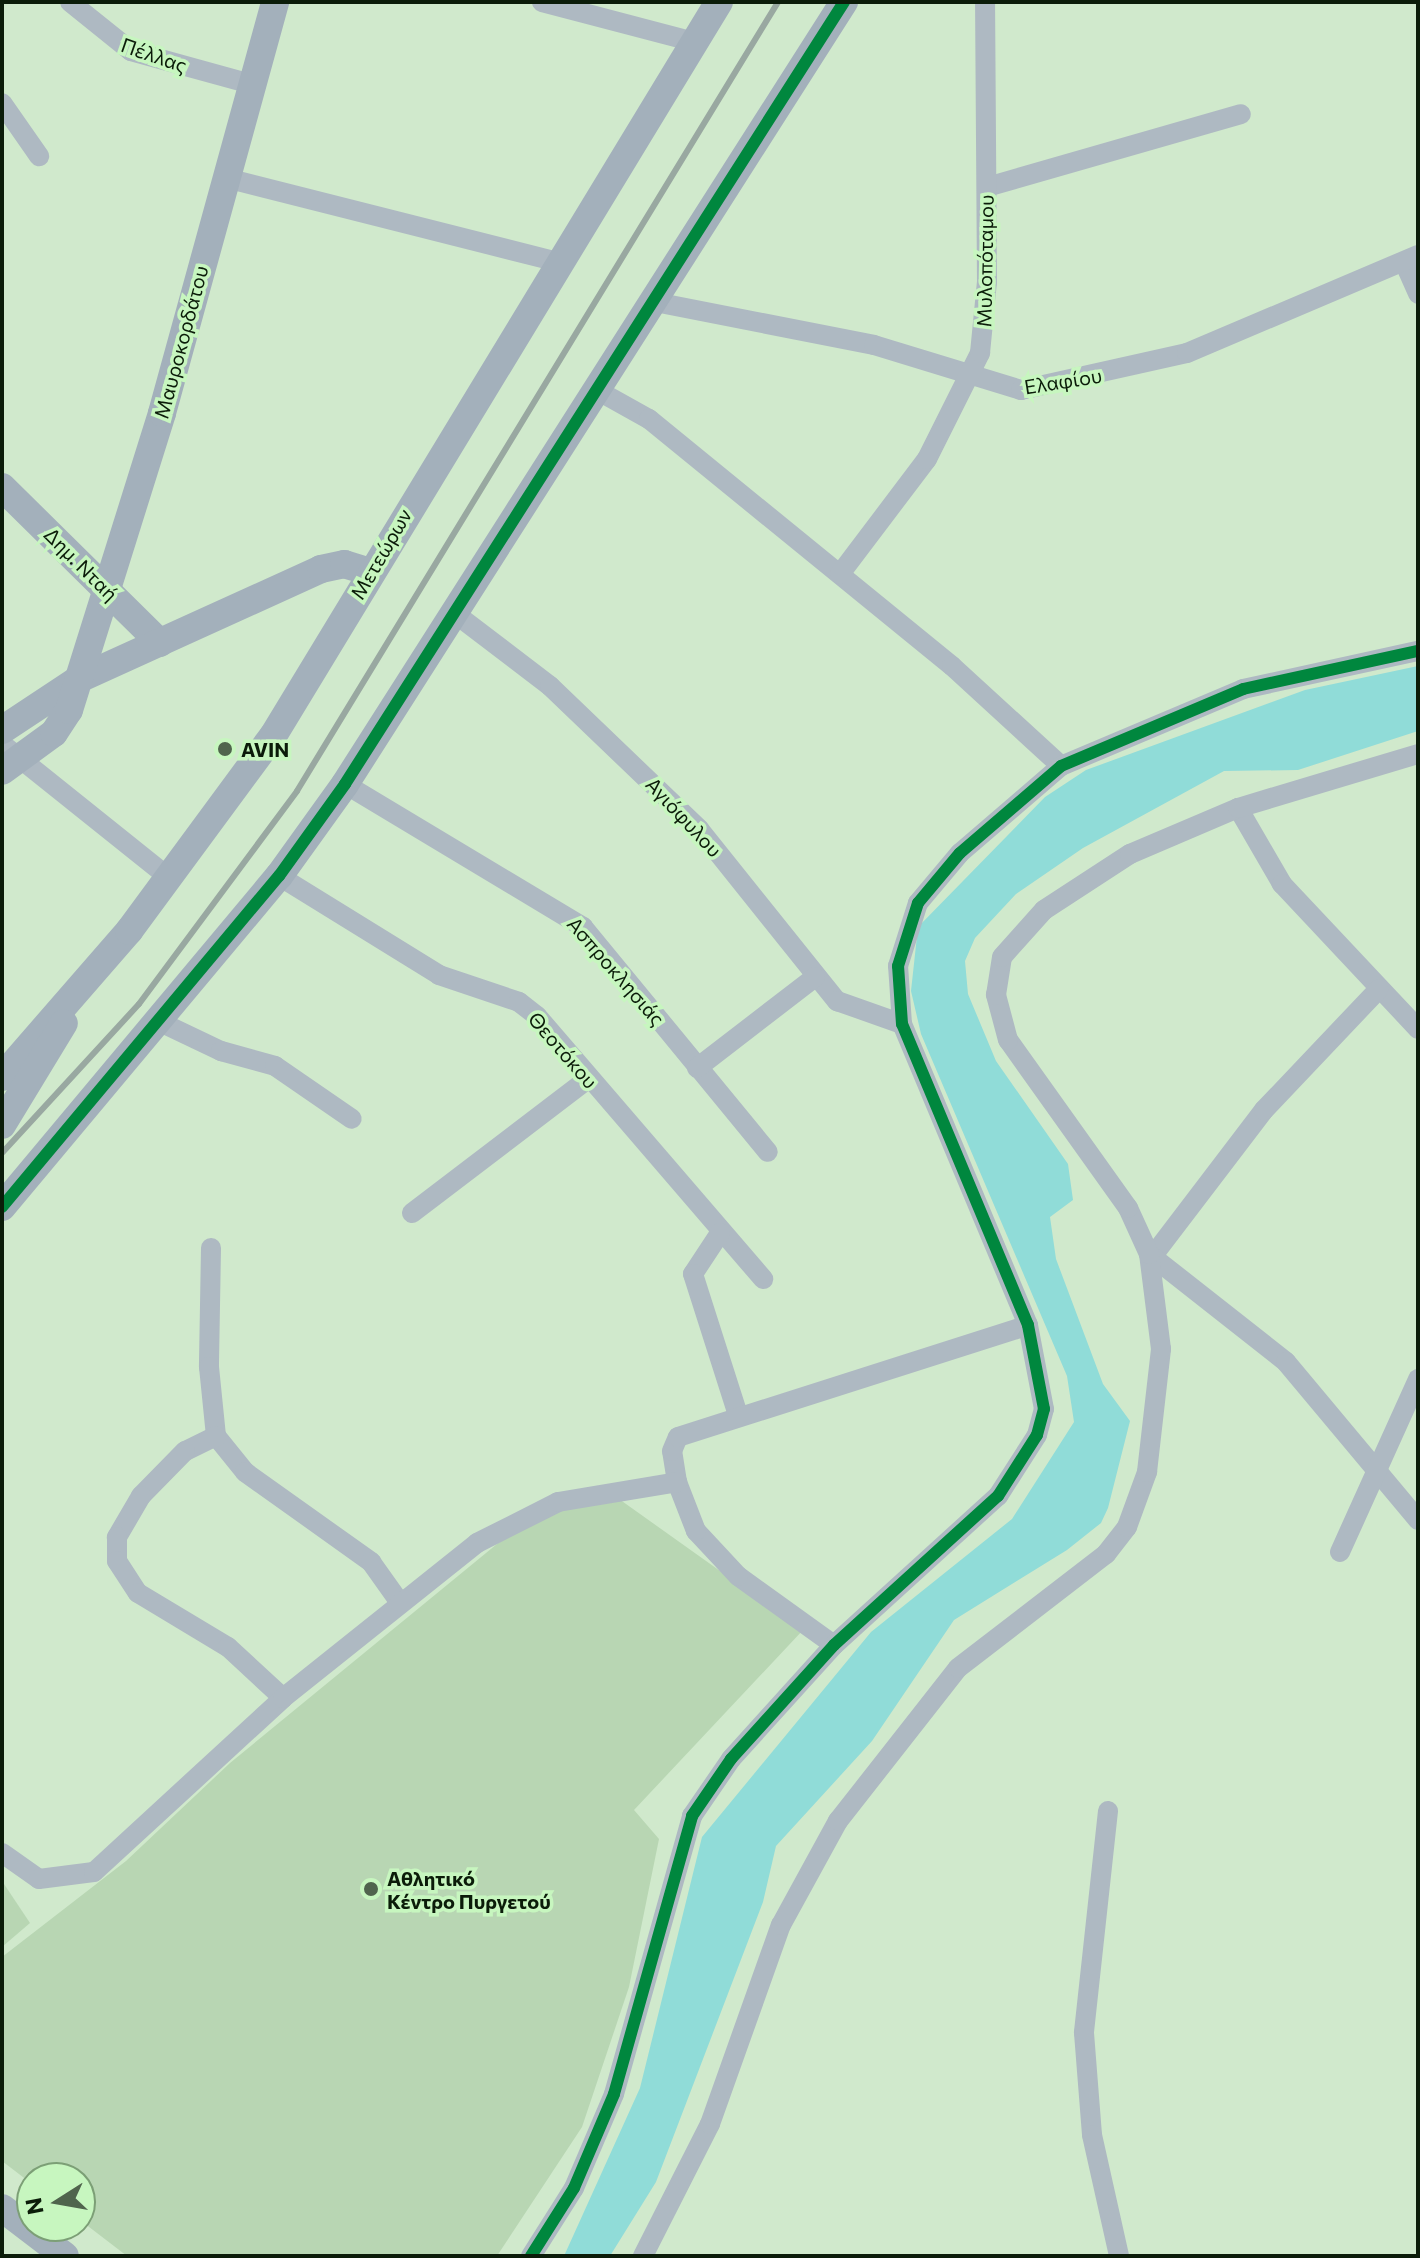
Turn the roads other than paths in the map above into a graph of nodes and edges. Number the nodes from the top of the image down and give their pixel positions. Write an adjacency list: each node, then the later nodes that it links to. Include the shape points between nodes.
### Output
1 (70, 2): 8 (street, Πέλλας, via 131,51)
2 (275, 2): 8 (street, Μαυροκορδάτου)
3 (542, 2): 7 (street)
4 (719, 2): 7 (street, Μετεώρων)
5 (844, 2): 17 (street)
6 (985, 2): 13 (street, Μυλοπόταμου)
7 (695, 42): 15 (street, Μετεώρων)
8 (251, 84): 12 (street, Μαυροκορδάτου)
9 (2, 103): 11 (street)
10 (1241, 114): 13 (street)
11 (39, 156)
12 (226, 178): 15 (street); 23 (street, Μαυροκορδάτου)
13 (987, 187): 18 (street, Μυλοπόταμου, via 985,325)
14 (1411, 258): 16 (street); 18 (street, Ελαφίου, via 1187,353 1136,367 1021,390)
15 (557, 262): 21 (street, Μετεώρων)
16 (1418, 294)
17 (650, 301): 18 (street, Ελαφίου, via 874,345); 19 (street)
18 (972, 375): 22 (street, Μυλοπόταμου, via 927,459)
19 (595, 389): 22 (street, via 649,419); 24 (street)
20 (2, 487): 23 (street, Δημ. Νταή)
21 (370, 572): 25 (street, via 344,564 321,569); 35 (street, Μετεώρων, via 273,736)
22 (840, 574): 31 (street)
23 (107, 590): 25 (street, Δημ. Νταή); 27 (street, Μαυροκορδάτου)
24 (453, 612): 32 (street); 36 (street, Αγιόφυλου, via 550,686 699,829)
25 (160, 643): 27 (street)
26 (1418, 651): 31 (street, via 1243,689)
27 (79, 679): 28 (street); 30 (street, Μαυροκορδάτου, via 54,733)
28 (2, 730)
29 (1418, 754): 33 (street)
30 (10, 758): 35 (street)
31 (1061, 766): 40 (street, via 960,853 918,903 898,966)
32 (345, 784): 34 (street); 42 (street, Ασπροκλησιάς, via 583,927)
33 (1238, 808): 37 (street, via 1282,884); 52 (street, via 1090,877 1026,925 999,965 997,1004 1008,1040 1128,1208)
34 (279, 876): 39 (street); 44 (street, Θεοτόκου, via 439,975 519,1002)
35 (169, 878): 38 (street, Μετεώρων)
36 (815, 977): 40 (street, Αγιόφυλου, via 859,1015); 42 (street)
37 (1378, 990): 41 (street); 52 (street, via 1264,1110)
38 (76, 992): 43 (street, Μετεώρων); 46 (street, via 46,1059)
39 (160, 1022): 45 (street, via 221,1051 275,1066); 48 (street)
40 (902, 1024): 54 (street)
41 (1418, 1029)
42 (697, 1068): 47 (street, Ασπροκλησιάς)
43 (2, 1077)
44 (588, 1079): 49 (street); 50 (street, Θεοτόκου)
45 (352, 1119)
46 (2, 1125)
47 (768, 1152)
48 (2, 1207)
49 (412, 1213)
50 (720, 1233): 53 (street, Θεοτόκου); 56 (street, via 693,1274)
51 (211, 1248): 57 (street, via 209,1367)
52 (1152, 1253): 58 (street, via 1286,1362); 70 (street, via 1160,1392 1147,1472 1127,1527 1106,1554 958,1668 838,1821 781,1925 710,2124)
53 (763, 1279)
54 (1028, 1325): 56 (street); 63 (street, via 1044,1409 1023,1461 973,1521)
55 (1418, 1379): 58 (street)
56 (737, 1412): 59 (street, via 678,1437)
57 (216, 1436): 62 (street, via 245,1472 371,1562); 64 (street, via 185,1451 141,1496 117,1537 117,1561 138,1593 228,1647)
58 (1376, 1468): 60 (street); 61 (street)
59 (677, 1482): 62 (street, via 594,1491 514,1519); 63 (street, via 711,1551)
60 (1418, 1520)
61 (1340, 1552)
62 (398, 1600): 64 (street)
63 (834, 1645): 69 (street, via 731,1759 692,1816 614,2094 574,2188)
64 (283, 1698): 66 (street, via 94,1872 39,1879)
65 (1108, 1811): 71 (street, via 1084,2033 1092,2135)
66 (2, 1853)
67 (2, 2208): 68 (street)
68 (65, 2256)
69 (531, 2256)
70 (643, 2256)
71 (1119, 2256)

